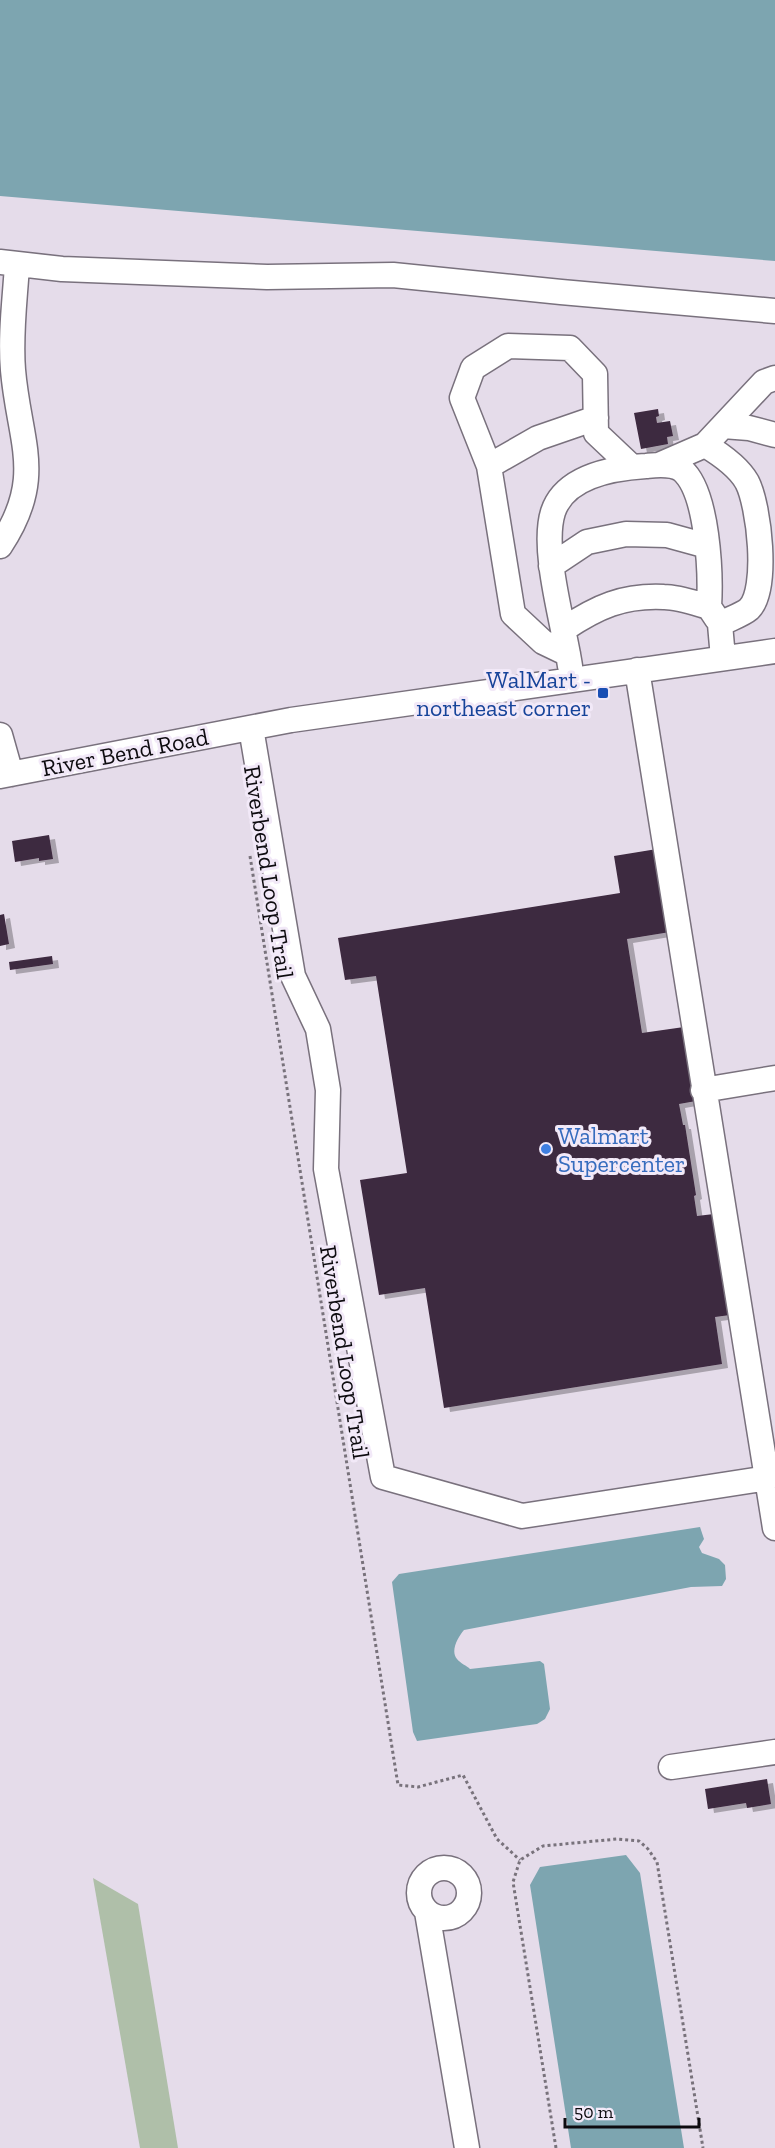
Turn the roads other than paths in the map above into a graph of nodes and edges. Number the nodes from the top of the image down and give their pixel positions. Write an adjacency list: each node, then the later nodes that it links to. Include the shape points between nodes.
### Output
1 (8, 264): 2 (street, via 267,277 393,275); 11 (street, via 13,370 26,444 27,478 23,503)
2 (775, 311)
3 (775, 378): 5 (street, via 764,382)
4 (596, 418): 9 (street, via 538,438); 9 (street, via 595,374 570,348 508,346 472,368 462,398); 10 (street, via 596,433)
5 (723, 426): 6 (street); 7 (street)
6 (775, 435)
7 (705, 446): 8 (street); 14 (street, via 734,466 747,482 760,546 759,589 750,608)
8 (659, 465): 10 (street); 12 (street, via 681,469 693,484)
9 (489, 466): 17 (street, via 513,614 543,642)
10 (632, 467): 13 (street, via 603,472 562,495 553,511)
11 (0, 546)
12 (707, 546): 13 (street, via 667,535 626,534 587,542); 14 (street)
13 (551, 566): 15 (street)
14 (715, 615): 15 (street, via 666,597 638,598 609,603); 18 (street)
15 (564, 629): 17 (street)
16 (775, 651): 18 (street, River Bend Road)
17 (568, 654): 20 (street)
18 (723, 658): 19 (street, River Bend Road)
19 (637, 670): 20 (street, River Bend Road); 25 (street)
20 (572, 680): 21 (street, River Bend Road)
21 (251, 728): 23 (street, River Bend Road); 26 (street, via 293,976 318,1029 328,1090 326,1169 383,1477 522,1516)
22 (0, 735): 23 (street)
23 (5, 775)
24 (775, 1078): 25 (street)
25 (703, 1090): 26 (street)
26 (768, 1478): 27 (street)
27 (775, 1528)
28 (775, 1752): 29 (street)
29 (671, 1767)
30 (427, 1912): 31 (street)
31 (468, 2148)

